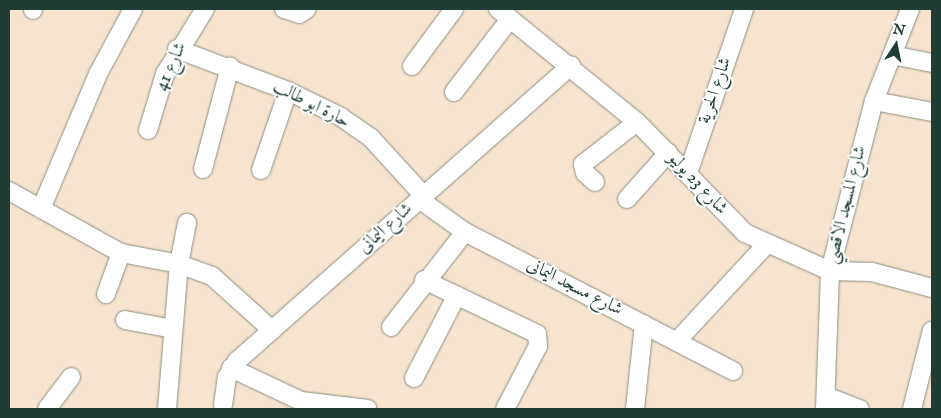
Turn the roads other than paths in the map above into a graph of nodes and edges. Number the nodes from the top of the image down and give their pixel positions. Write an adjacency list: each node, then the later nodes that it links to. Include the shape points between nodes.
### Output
1 (133, 9): 29 (street, via 99,72)
2 (205, 9): 9 (street, شارع 41)
3 (284, 9): 4 (street, via 299,14)
4 (307, 9)
5 (454, 9): 13 (street)
6 (744, 9): 24 (street, شارع الحرية)
7 (910, 9): 10 (street, شارع المسجد الاقصي)
8 (504, 14): 12 (street, شارع 23 يوليو); 16 (street)
9 (177, 49): 14 (street, حارة ابو طالب); 20 (street, شارع 41)
10 (892, 55): 11 (street); 17 (street, شارع المسجد الاقصي)
11 (932, 63)
12 (571, 65): 19 (street, شارع 23 يوليو); 27 (street, شارع اليمانى)
13 (412, 66)
14 (230, 67): 15 (street, حارة ابو طالب); 22 (street)
15 (288, 91): 23 (street); 27 (street, حارة ابو طالب, via 371,138)
16 (454, 92)
17 (874, 101): 18 (street); 35 (street, شارع المسجد الاقصي)
18 (932, 112)
19 (637, 122): 21 (street, شارع 23 يوليو); 25 (street, via 583,164 585,173)
20 (148, 130)
21 (668, 153): 24 (street, شارع 23 يوليو); 28 (street)
22 (203, 169)
23 (261, 170)
24 (688, 173): 32 (street, شارع 23 يوليو, via 714,205)
25 (596, 182)
26 (9, 191): 29 (street)
27 (421, 197): 31 (street, شارع مسجد اليمانى); 44 (street, شارع اليمانى)
28 (627, 199)
29 (42, 209): 33 (street)
30 (187, 223): 34 (street)
31 (465, 232): 36 (street); 41 (street, شارع مسجد اليمانى)
32 (766, 244): 35 (street, شارع 23 يوليو); 46 (street)
33 (121, 253): 34 (street); 38 (street)
34 (179, 264): 43 (street); 44 (street, via 212,276)
35 (830, 271): 37 (street, شارع 23 يوليو, via 872,272); 52 (street, شارع المسجد الاقصي)
36 (424, 280): 39 (street); 42 (street)
37 (932, 288)
38 (106, 294)
39 (457, 295): 51 (street); 58 (street, via 537,334 538,346)
40 (125, 320): 43 (street)
41 (644, 324): 46 (street, شارع مسجد اليمانى); 59 (street)
42 (391, 327)
43 (173, 329): 56 (street)
44 (272, 330): 47 (street, شارع اليمانى)
45 (932, 330): 49 (street)
46 (677, 342): 48 (street, شارع مسجد اليمانى)
47 (231, 368): 53 (street); 54 (street)
48 (733, 371)
49 (927, 374): 61 (street)
50 (71, 377): 55 (street)
51 (414, 378)
52 (827, 403): 60 (street)
53 (223, 405)
54 (301, 405): 57 (street)
55 (49, 409)
56 (167, 409)
57 (368, 409)
58 (505, 409)
59 (635, 409)
60 (860, 409)
61 (912, 409)

